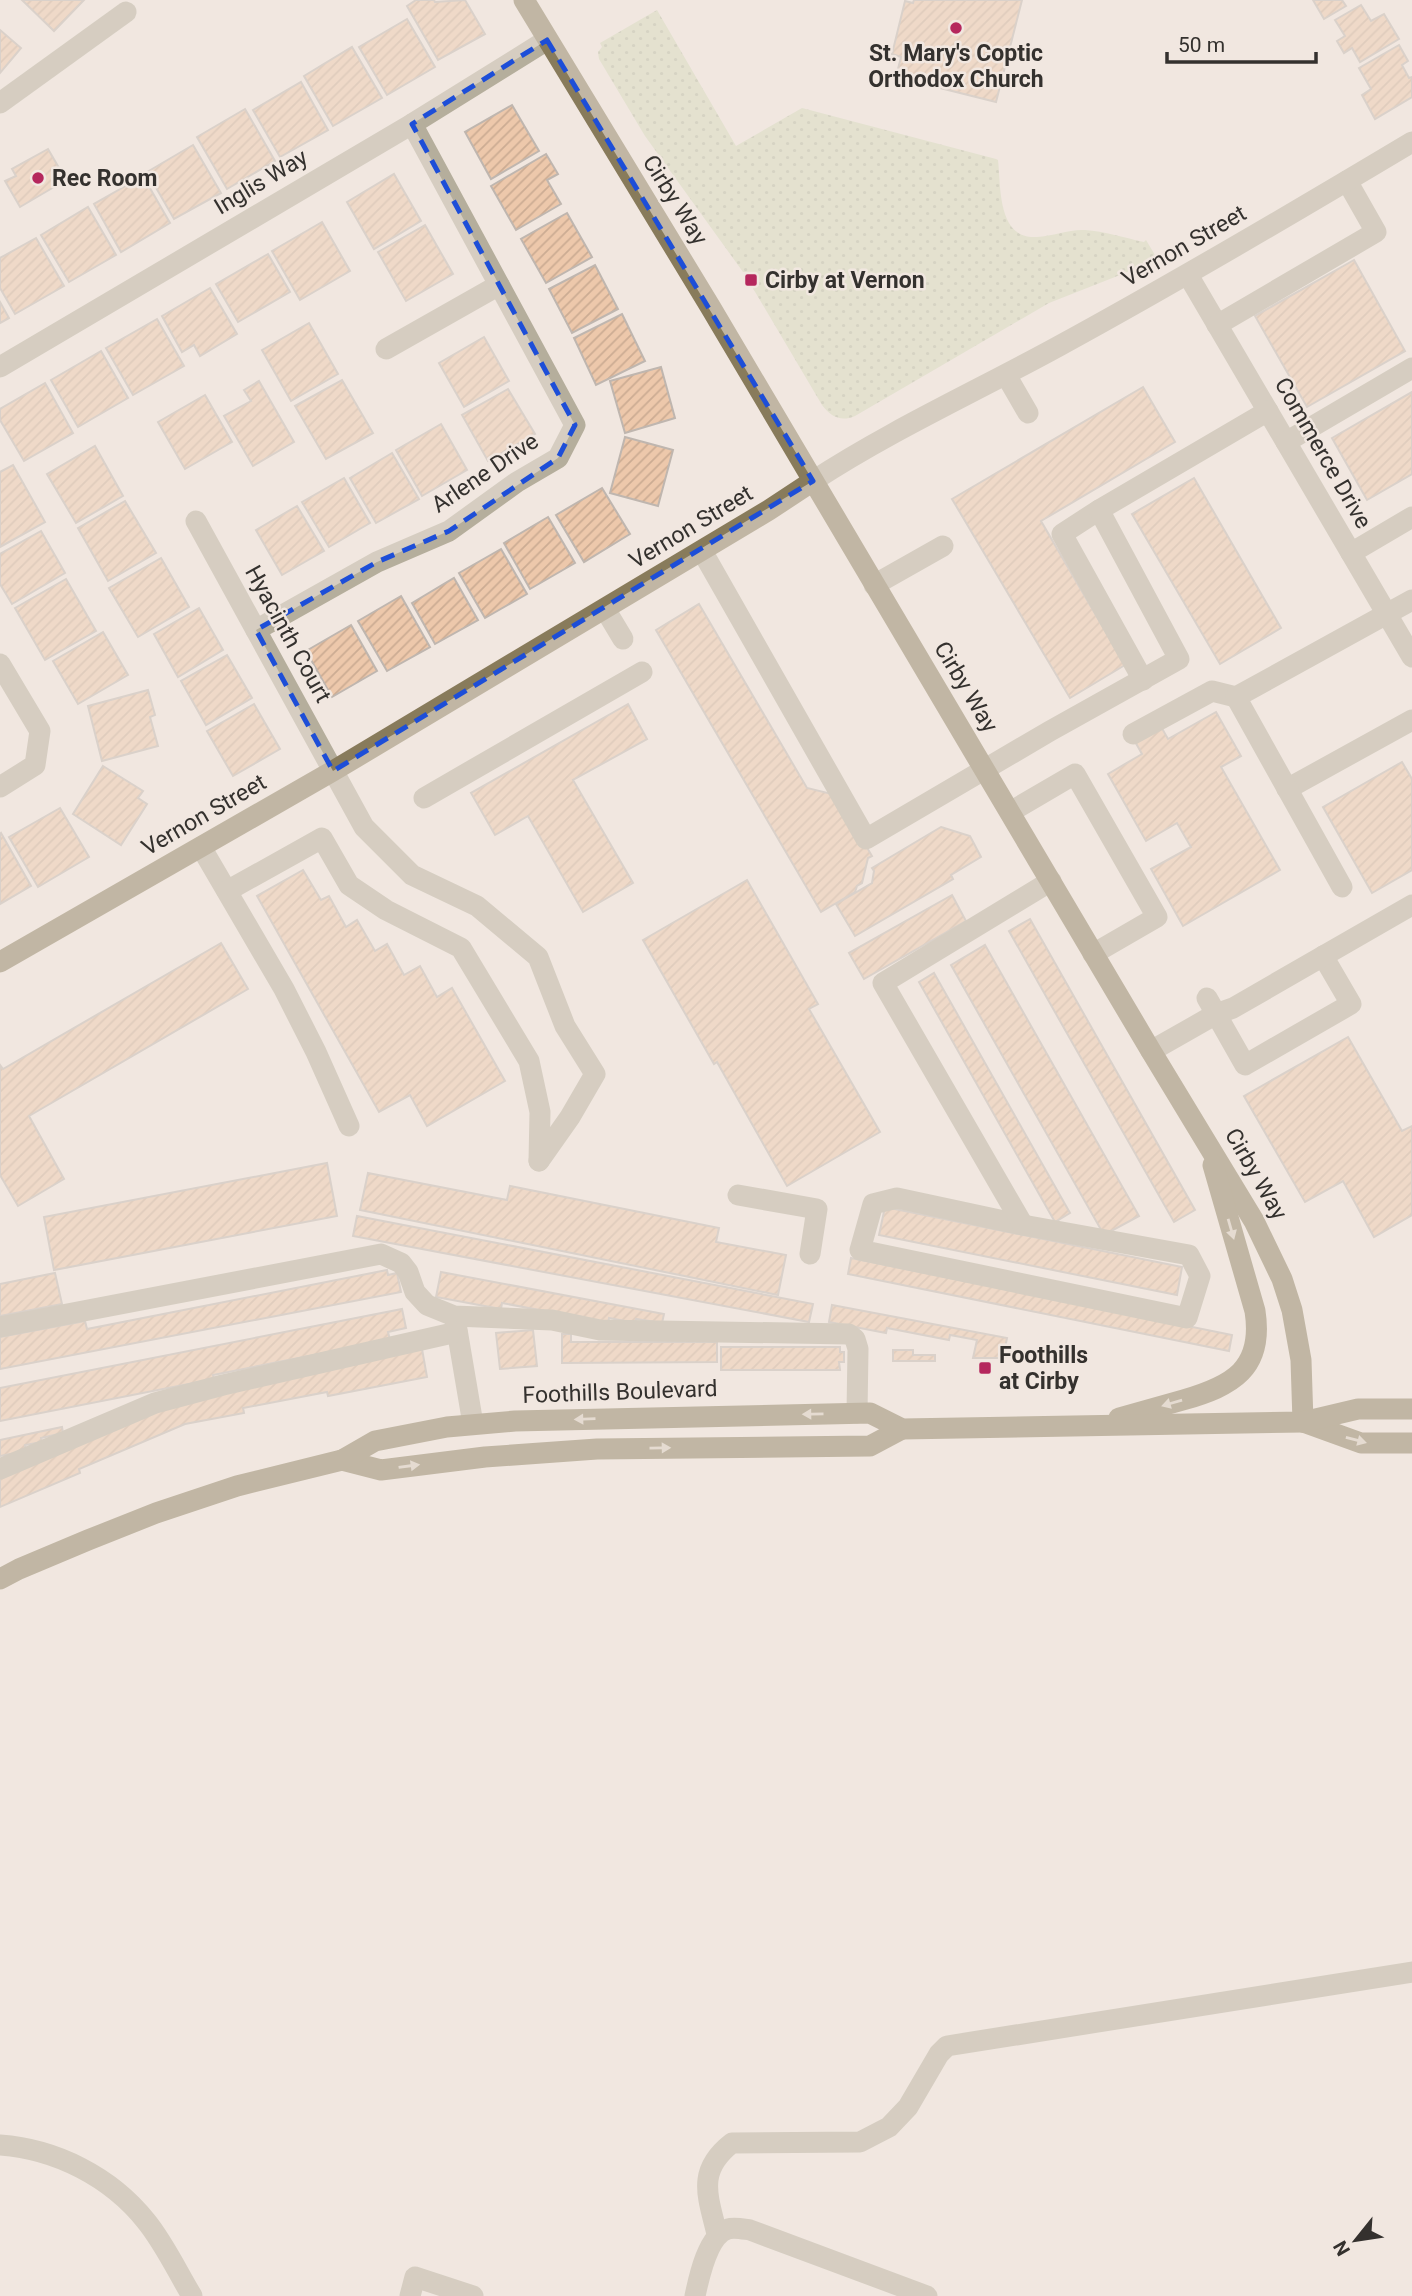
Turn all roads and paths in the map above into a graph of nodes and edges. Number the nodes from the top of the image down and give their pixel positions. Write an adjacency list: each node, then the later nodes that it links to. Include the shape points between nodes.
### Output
1 (524, 0): 3 (main road, Cirby Way)
2 (126, 12): 4 (street)
3 (547, 40): 5 (street, Inglis Way); 18 (main road, Cirby Way)
4 (0, 103)
5 (411, 124): 9 (street, Arlene Drive); 12 (street, Inglis Way)
6 (1412, 142): 7 (street, Vernon Street)
7 (1347, 181): 8 (street, Vernon Street); 10 (street, via 1376,232)
8 (1188, 275): 10 (street, Commerce Drive); 14 (street, Vernon Street)
9 (499, 285): 11 (street); 29 (street, Arlene Drive, via 575,425 558,458 449,531 377,562)
10 (1217, 325): 15 (street, Commerce Drive)
11 (386, 349)
12 (0, 367)
13 (1412, 368): 17 (street)
14 (1006, 375): 16 (street); 18 (street, Vernon Street, via 859,451)
15 (1268, 411): 17 (street, Commerce Drive); 19 (street)
16 (1028, 413)
17 (1286, 442): 24 (street, Commerce Drive)
18 (813, 481): 23 (main road, Vernon Street); 25 (main road, Cirby Way)
19 (1099, 510): 34 (street, via 1179,659); 34 (street, via 1062,534)
20 (1412, 517): 24 (street)
21 (196, 521): 29 (street, Hyacinth Court)
22 (943, 546): 25 (street)
23 (702, 551): 27 (main road, Vernon Street); 38 (street, via 866,839)
24 (1351, 553): 28 (street, Commerce Drive)
25 (874, 585): 38 (main road, Cirby Way)
26 (1412, 600): 28 (street)
27 (605, 609): 30 (street); 39 (main road, Vernon Street)
28 (1387, 615): 31 (street, Commerce Drive); 35 (street)
29 (256, 630): 39 (street, Hyacinth Court)
30 (623, 639)
31 (1412, 657)
32 (0, 664): 40 (street, via 40,731 35,765)
33 (642, 672): 42 (street)
34 (1143, 680): 38 (street)
35 (1236, 696): 37 (street, via 1212,691); 41 (street)
36 (1412, 720): 41 (street)
37 (1133, 734)
38 (985, 770): 43 (main road, Cirby Way)
39 (333, 771): 44 (main road, Vernon Street); 47 (street, Hyacinth Court, via 364,827 412,875 477,906 538,957 565,1026 594,1074 539,1161 540,1112 529,1061 461,948 386,910 349,885 322,838)
40 (0, 787)
41 (1287, 789): 46 (street)
42 (424, 798)
43 (1010, 812): 45 (main road, Cirby Way); 49 (street, via 1074,774 1157,917)
44 (201, 847): 47 (street); 51 (main road, Vernon Street)
45 (1051, 881): 49 (main road, Cirby Way); 57 (street, via 883,983)
46 (1342, 887)
47 (227, 891): 54 (street, via 284,989)
48 (1412, 905): 50 (street)
49 (1093, 954): 53 (main road, Cirby Way)
50 (1323, 956): 52 (street, via 1233,1008); 52 (street, via 1351,1004 1245,1065)
51 (0, 962)
52 (1211, 1006): 53 (street)
53 (1151, 1051): 55 (main road, Cirby Way)
54 (349, 1126)
55 (1206, 1140): 63 (main road, Cirby Way, via 1282,1279 1301,1360); 65 (main road, one-way to 65, via 1255,1311 1254,1352 1234,1379 1210,1392)
56 (738, 1195): 58 (street, via 817,1209)
57 (1023, 1225): 57 (street, via 1189,1255 1200,1276 1188,1318 860,1250 873,1204 897,1198)
58 (810, 1254)
59 (456, 1324): 60 (street, via 426,1305 401,1263 381,1254); 62 (street, via 552,1320 600,1330 849,1334 858,1349); 64 (street); 69 (street, via 155,1403)
60 (0, 1327)
61 (1412, 1409): 63 (main road, via 1358,1409)
62 (857, 1413): 64 (main road, Foothills Boulevard, one-way to 64); 66 (main road, Foothills Boulevard, via 870,1413)
63 (1303, 1422): 65 (main road, Foothills Boulevard); 67 (main road, one-way to 67, via 1361,1443)
64 (473, 1424): 68 (main road, Foothills Boulevard, via 375,1441)
65 (1091, 1426): 66 (main road, Foothills Boulevard)
66 (902, 1429): 68 (main road, Foothills Boulevard, one-way to 66, via 381,1470 597,1449 870,1446)
67 (1412, 1443)
68 (342, 1460): 70 (main road, Foothills Boulevard, via 237,1486 156,1513)
69 (0, 1469)
70 (0, 1579)
71 (1412, 1972): 73 (street, via 947,2046 908,2107 889,2127 860,2142 732,2143 720,2153 707,2179)
72 (0, 2145): 74 (street, via 50,2154 102,2180 147,2222)
73 (717, 2234): 77 (street, via 700,2270); 78 (street, via 730,2228 750,2230)
74 (191, 2296)
75 (410, 2296): 76 (street, via 415,2277)
76 (473, 2296)
77 (695, 2296)
78 (927, 2296)

